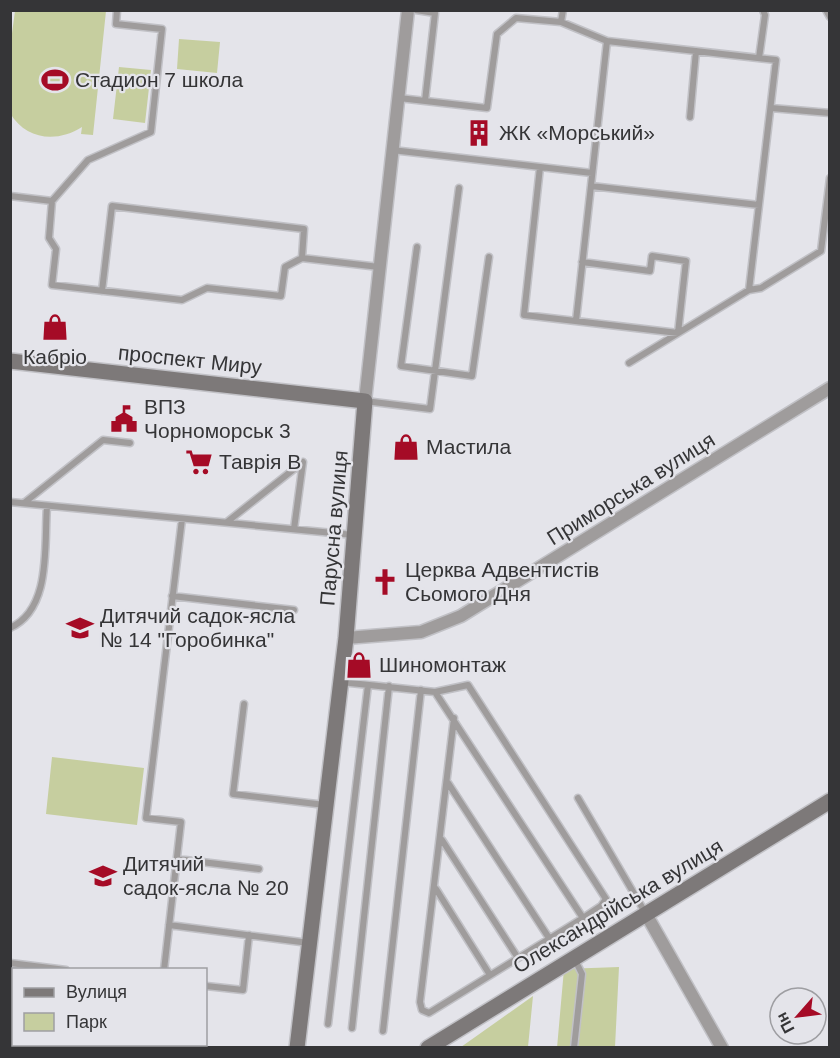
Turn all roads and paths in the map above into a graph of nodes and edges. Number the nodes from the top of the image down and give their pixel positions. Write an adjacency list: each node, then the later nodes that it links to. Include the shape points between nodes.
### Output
1 (117, 10): 24 (lane, via 116,24 162,29 151,132 88,160)
2 (408, 10): 12 (street, Парусна вулиця)
3 (417, 10): 13 (lane, via 435,13)
4 (563, 10): 8 (lane)
5 (763, 10): 11 (lane)
6 (826, 10): 7 (lane)
7 (830, 17)
8 (561, 22): 9 (lane); 13 (lane, via 516,18 496,34 487,108)
9 (607, 41): 10 (lane); 19 (lane)
10 (696, 51): 11 (lane); 16 (lane)
11 (759, 58): 14 (lane, via 776,60)
12 (398, 98): 13 (lane); 17 (street, Парусна вулиця)
13 (425, 101)
14 (771, 108): 15 (lane); 25 (lane)
15 (830, 113)
16 (690, 117)
17 (392, 150): 18 (lane); 30 (street, Парусна вулиця)
18 (540, 167): 19 (lane); 33 (lane, via 524,315)
19 (592, 173): 21 (lane)
20 (830, 178): 31 (lane, via 821,251 761,288)
21 (591, 186): 25 (lane); 29 (lane)
22 (459, 188): 37 (lane)
23 (10, 196): 24 (lane)
24 (52, 201): 32 (lane, via 49,238 56,249 52,285)
25 (759, 205): 31 (lane)
26 (417, 246): 37 (lane, via 401,366)
27 (489, 256): 37 (lane, via 472,376)
28 (302, 258): 30 (lane); 32 (lane, via 285,267 281,296 207,288 182,300); 32 (lane, via 304,229 112,206)
29 (582, 262): 33 (lane); 34 (lane, via 650,271 652,256 686,261)
30 (380, 267): 39 (street, Парусна вулиця)
31 (749, 290): 34 (lane)
32 (102, 291)
33 (576, 321): 34 (lane)
34 (678, 333): 36 (lane)
35 (10, 361): 39 (street, проспект Миру)
36 (629, 363)
37 (435, 371): 39 (lane, via 430,409)
38 (830, 388): 51 (street, Приморська вулиця, via 461,616 421,632)
39 (365, 401): 47 (street, Парусна вулиця)
40 (130, 443): 42 (lane, via 103,440)
41 (10, 502): 42 (lane)
42 (23, 504): 43 (lane)
43 (47, 506): 44 (lane); 50 (lane, via 40,593 25,620)
44 (182, 519): 45 (lane); 48 (lane)
45 (226, 523): 46 (lane); 46 (lane, via 303,462)
46 (294, 529): 47 (lane)
47 (355, 535): 51 (street, Парусна вулиця)
48 (172, 596): 49 (lane); 64 (lane, via 146,818 181,822)
49 (294, 610)
50 (10, 628)
51 (346, 638): 52 (street, Парусна вулиця)
52 (341, 682): 53 (lane); 62 (street, Парусна вулиця)
53 (368, 685): 54 (lane); 80 (lane)
54 (389, 686): 55 (lane); 81 (lane)
55 (422, 690): 56 (lane); 82 (lane)
56 (435, 692): 58 (lane); 68 (lane, via 468,685 598,882 606,899)
57 (244, 704): 62 (lane, via 233,794)
58 (454, 718): 59 (lane); 68 (lane)
59 (448, 783): 63 (lane); 71 (lane)
60 (578, 798): 67 (lane)
61 (830, 801): 67 (street, Олександрійська вулиця)
62 (325, 806): 72 (street, Парусна вулиця)
63 (441, 839): 66 (lane); 74 (lane)
64 (177, 859): 65 (lane); 69 (lane)
65 (259, 869)
66 (435, 889): 78 (lane); 78 (lane, via 422,1010 429,1013)
67 (646, 914): 73 (street, Олександрійська вулиця); 88 (street)
68 (583, 918): 71 (lane)
69 (169, 925): 70 (lane); 77 (lane)
70 (249, 935): 72 (lane); 79 (lane, via 243,990)
71 (549, 938): 74 (lane)
72 (309, 943): 85 (street, Парусна вулиця)
73 (573, 957): 86 (street, Олександрійська вулиця); 87 (lane, via 582,974)
74 (518, 958): 78 (lane)
75 (10, 963): 76 (lane)
76 (57, 968)
77 (164, 968)
78 (490, 975)
79 (207, 986)
80 (328, 1024)
81 (352, 1028)
82 (383, 1031)
83 (79, 1046): 84 (street)
84 (106, 1047)
85 (297, 1047)
86 (428, 1047)
87 (574, 1047)
88 (722, 1047)

